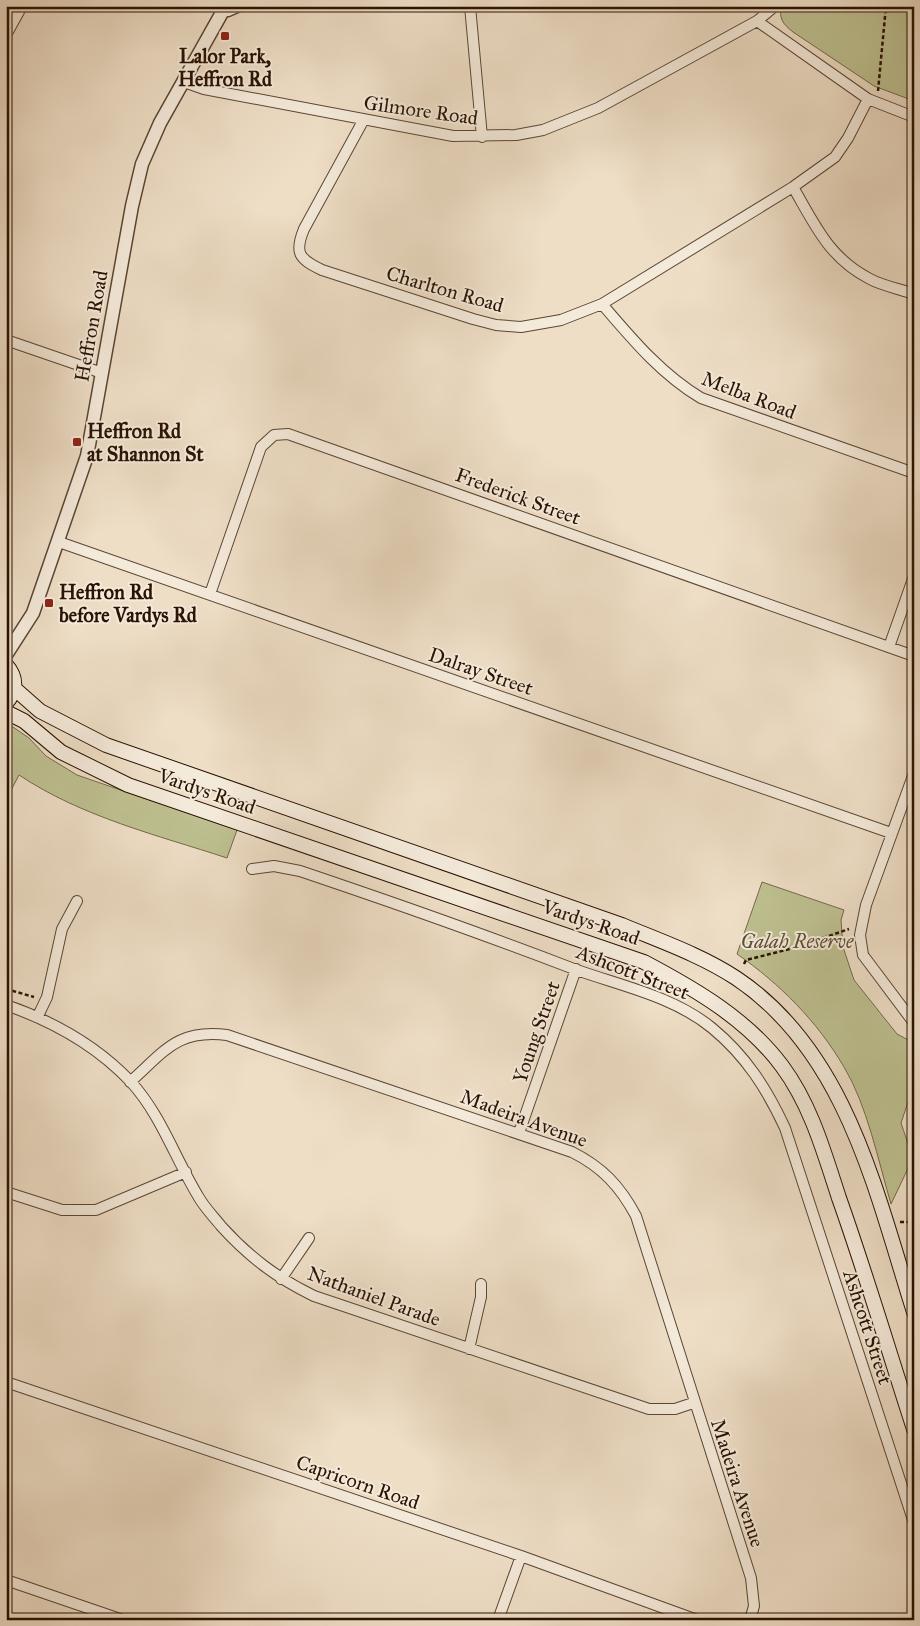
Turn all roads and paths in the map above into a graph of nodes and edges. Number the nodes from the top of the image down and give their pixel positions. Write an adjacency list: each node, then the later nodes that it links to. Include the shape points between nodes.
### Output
1 (22, 6): 8 (street)
2 (237, 6): 6 (street, via 232,10)
3 (470, 6): 13 (street)
4 (775, 6): 7 (street, Gilmore Road)
5 (886, 6): 10 (path, via 879,88)
6 (222, 8): 9 (street, Heffron Road)
7 (758, 21): 10 (street); 13 (street, Gilmore Road, via 568,122 543,130)
8 (6, 35)
9 (184, 82): 12 (street, Gilmore Road, via 204,89); 18 (street, Heffron Road, via 160,123 142,164)
10 (872, 101): 11 (street); 14 (street, Charlton Road, via 835,157)
11 (914, 117)
12 (363, 120): 13 (street, Gilmore Road, via 453,136); 16 (street, Charlton Road, via 299,241 299,253 307,263 496,325 521,327 562,320)
13 (482, 137)
14 (793, 186): 15 (street, via 837,257 872,280); 16 (street, Charlton Road)
15 (914, 294)
16 (602, 304): 19 (street, Melba Road, via 661,370 701,398)
17 (6, 340): 18 (street)
18 (102, 373): 20 (street, Heffron Road, via 87,456)
19 (914, 473)
20 (59, 542): 22 (street, Dalray Street); 24 (street, Heffron Road, via 33,613)
21 (914, 576): 23 (street)
22 (210, 594): 23 (street, Frederick Street, via 261,447 274,435 288,434); 31 (street, Dalray Street)
23 (889, 647): 25 (street, Frederick Street)
24 (6, 655)
25 (914, 656)
26 (6, 665): 27 (main road, via 14,678)
27 (15, 689): 28 (main road); 51 (main road, Vardys Road, via 40,711 120,750 622,925 688,952 735,978 784,1020 817,1059 838,1094 869,1172)
28 (6, 703)
29 (6, 712): 55 (main road, Vardys Road, via 24,721 62,752 128,785 644,962 691,987 749,1029 782,1066 810,1113)
30 (914, 773): 31 (street)
31 (891, 833): 34 (street)
32 (252, 869): 36 (street, Ashcott Street, via 274,866 300,871 491,936)
33 (77, 901): 40 (street, via 62,929 47,997)
34 (860, 926): 35 (path, via 746,960); 41 (street, via 863,955)
35 (744, 964)
36 (576, 970): 43 (street, Young Street); 56 (street, Ashcott Street, via 685,1009 712,1028 760,1078 785,1128)
37 (6, 989): 38 (path)
38 (34, 998)
39 (6, 1005): 40 (street, Nathaniel Parade)
40 (38, 1016): 42 (street, Nathaniel Parade, via 85,1044)
41 (914, 1023)
42 (130, 1082): 43 (street, Madeira Avenue, via 186,1036 198,1033 227,1035); 44 (street, Nathaniel Parade, via 152,1110)
43 (519, 1133): 54 (street, Madeira Avenue, via 590,1161 620,1189 636,1216)
44 (186, 1172): 45 (street, via 96,1210 62,1210); 49 (street, Nathaniel Parade, via 198,1197 243,1250)
45 (6, 1192)
46 (892, 1222): 47 (path)
47 (914, 1222)
48 (309, 1238): 49 (street)
49 (281, 1279): 52 (street, Nathaniel Parade, via 314,1296)
50 (481, 1284): 52 (street)
51 (914, 1312)
52 (469, 1349): 54 (street, Nathaniel Parade, via 649,1409 675,1410)
53 (6, 1382): 57 (street, Capricorn Road)
54 (693, 1403): 62 (street, Madeira Avenue, via 750,1578 754,1606)
55 (914, 1429)
56 (914, 1523)
57 (521, 1556): 60 (street); 61 (street, Capricorn Road)
58 (6, 1580): 59 (street)
59 (123, 1620)
60 (498, 1620)
61 (697, 1620)
62 (750, 1620)

